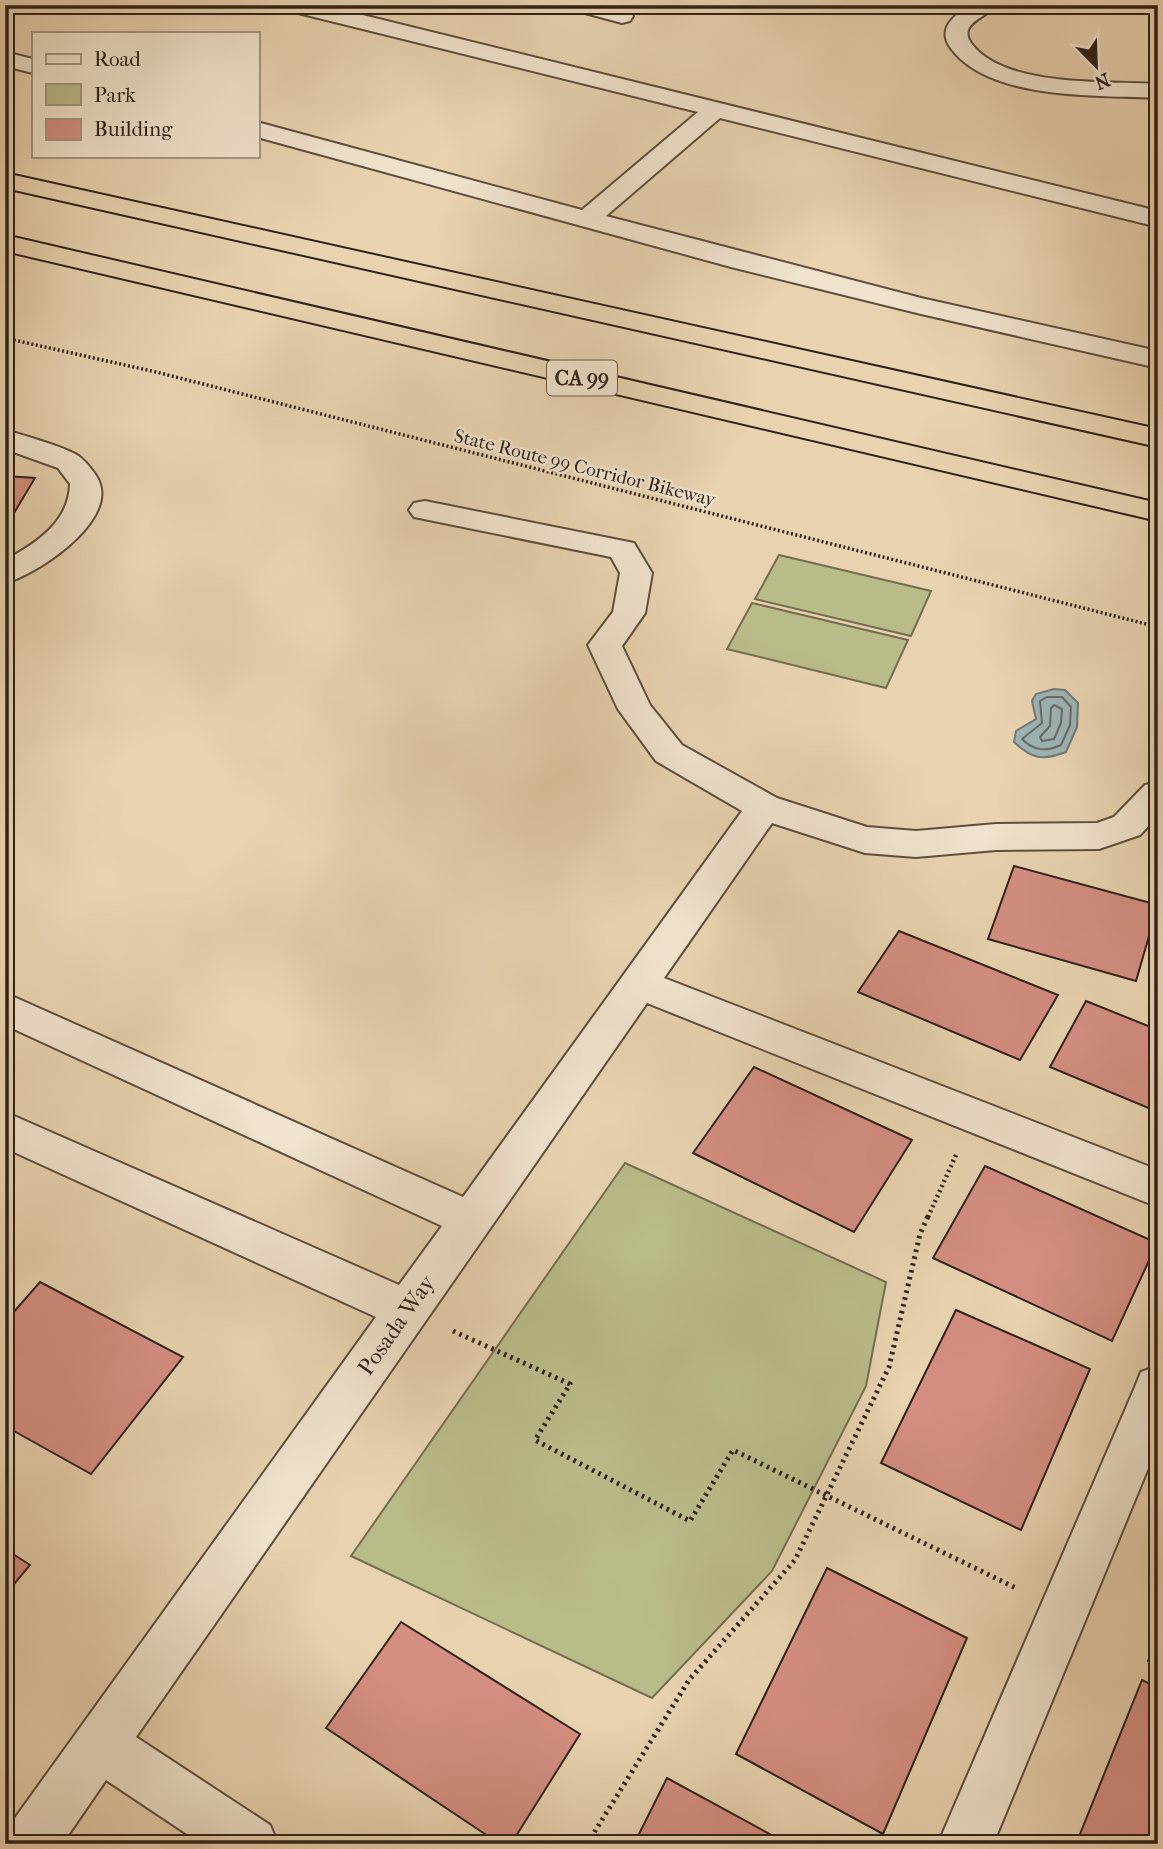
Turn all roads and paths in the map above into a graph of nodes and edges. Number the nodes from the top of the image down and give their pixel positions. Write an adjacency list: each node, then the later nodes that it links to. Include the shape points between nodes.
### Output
1 (293, 5): 8 (street)
2 (582, 5): 4 (street)
3 (985, 5): 7 (street, via 956,33 966,54 987,69 1017,80)
4 (622, 16)
5 (5, 59): 6 (street)
6 (32, 66)
7 (1158, 91)
8 (715, 110): 11 (street); 12 (street)
9 (259, 130): 11 (street)
10 (5, 180): 16 (highway)
11 (587, 219): 15 (street, via 895,300)
12 (1158, 219)
13 (5, 243): 19 (highway, CA 99)
14 (5, 338): 21 (path, State Route 99 Corridor Bikeway, via 156,372)
15 (1158, 360)
16 (1158, 438)
17 (5, 439): 20 (street, via 69,462 85,484 83,505 62,534 26,564)
18 (425, 510): 23 (street, via 623,550 636,573 629,613 605,645 635,709 669,753)
19 (1158, 512)
20 (5, 573)
21 (1158, 627)
22 (1158, 794): 23 (street, via 1127,827 1099,836 916,844 865,840)
23 (764, 807): 24 (street, Posada Way)
24 (639, 984): 26 (street); 29 (street, Posada Way)
25 (5, 1008): 29 (street)
26 (974, 1116): 28 (street); 32 (path, via 920,1234 889,1367)
27 (5, 1129): 30 (street)
28 (1158, 1189)
29 (471, 1220): 30 (street, Posada Way)
30 (407, 1310): 32 (path, via 570,1384 535,1440 690,1521 733,1450); 34 (street, Posada Way)
31 (1158, 1387): 33 (street)
32 (826, 1495): 33 (path); 37 (path, via 795,1560 689,1680)
33 (1063, 1611): 38 (street)
34 (99, 1744): 35 (street, Posada Way); 36 (street)
35 (29, 1844)
36 (251, 1844)
37 (587, 1844)
38 (965, 1844)

